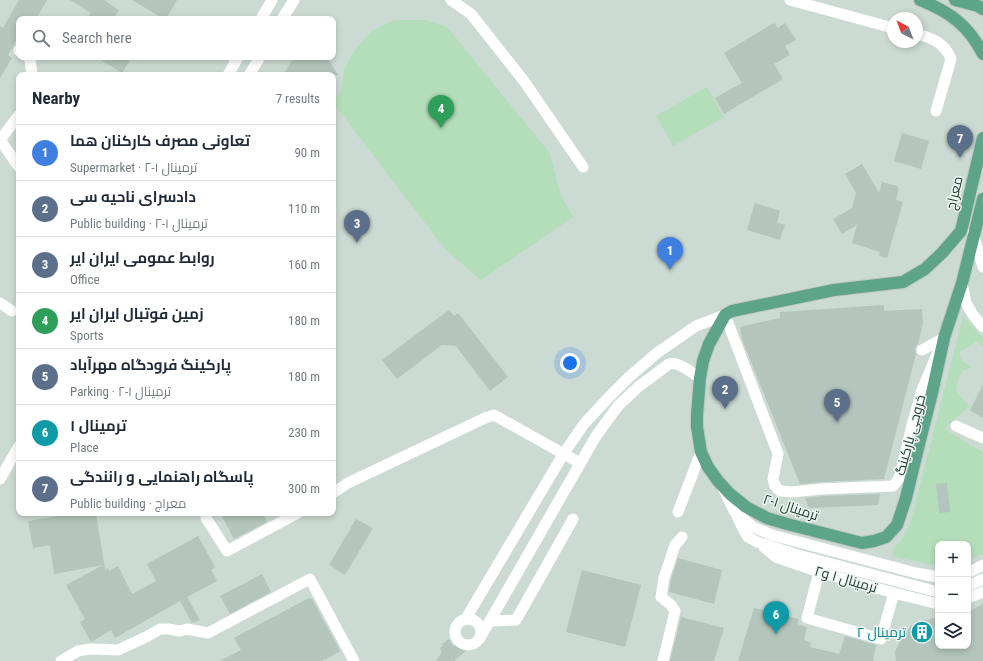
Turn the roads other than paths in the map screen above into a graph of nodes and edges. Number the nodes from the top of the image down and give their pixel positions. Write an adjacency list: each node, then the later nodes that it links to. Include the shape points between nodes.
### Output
1 (272, 0): 8 (street)
2 (294, 0): 9 (street)
3 (451, 0): 23 (street, via 471,14 524,81)
4 (790, 0): 10 (street)
5 (920, 0): 12 (main road, via 951,15 964,26)
6 (955, 0): 7 (main road)
7 (983, 9)
8 (263, 16)
9 (284, 16)
10 (887, 26)
11 (923, 36): 19 (street, via 937,41 948,50 951,59)
12 (983, 54)
13 (30, 60): 16 (street)
14 (236, 60): 17 (street)
15 (258, 60): 18 (street)
16 (32, 72)
17 (230, 72)
18 (251, 72)
19 (936, 111)
20 (16, 119): 22 (street, via 0,140)
21 (983, 142): 24 (main road, معراج)
22 (16, 163)
23 (583, 167)
24 (979, 170): 26 (main road, معراج)
25 (983, 199): 27 (main road, معراج)
26 (961, 231): 27 (street); 32 (main road, via 926,269 903,282 834,290 732,311)
27 (974, 233): 28 (street); 29 (main road, ترمینال ۱-۲)
28 (983, 267)
29 (962, 283): 33 (street, via 966,302); 34 (main road, ترمینال ۱-۲)
30 (0, 303): 31 (street)
31 (12, 311)
32 (725, 315): 34 (street, خروجی پارکینگ, via 778,454 773,479 780,491 893,486 902,473 922,390); 36 (main road, ترمینال ۱-۲, via 709,344); 41 (street, via 696,326 657,353 608,397 584,424)
33 (983, 327)
34 (944, 338): 35 (street); 44 (main road, ترمینال ۱-۲, via 906,498 897,525 886,536 862,543 766,518 746,507)
35 (922, 350)
36 (700, 378): 40 (main road, ترمینال ۱-۲, via 697,432); 42 (street, via 674,362 670,364 638,387 618,406)
37 (956, 426): 38 (street)
38 (983, 438)
39 (16, 451): 43 (street)
40 (701, 452): 44 (main road, ترمینال ۱-۲); 47 (street)
41 (564, 453): 42 (street); 45 (street, via 494,415 348,483); 64 (street)
42 (580, 463): 65 (street)
43 (0, 479)
44 (722, 486): 46 (street, ترمینال ۱ و۲)
45 (336, 491)
46 (734, 511): 52 (street, ترمینال ۱ و۲, via 748,537); 56 (street, via 753,528 772,535)
47 (678, 512)
48 (292, 516): 49 (street, via 227,551)
49 (206, 518)
50 (573, 519): 65 (street, via 516,620)
51 (682, 537): 69 (street, via 675,545 664,578 661,597 675,611)
52 (759, 543): 55 (street, ترمینال ۱ و۲, via 776,557); 59 (street, via 798,556)
53 (983, 565): 54 (street)
54 (971, 571)
55 (819, 572): 61 (street, ترمینال ۱ و۲); 61 (street, via 807,618 881,640)
56 (935, 576)
57 (983, 579): 58 (street)
58 (971, 585)
59 (935, 591)
60 (983, 592): 62 (street)
61 (894, 593): 63 (street, ترمینال ۱ و۲)
62 (971, 597)
63 (935, 603)
64 (465, 620): 66 (street, via 475,620 481,628); 66 (street, via 460,622 455,631 458,640 467,645 477,642)
65 (490, 621): 66 (street)
66 (480, 638)
67 (62, 661): 68 (street, via 84,650 118,650 160,630 187,629 208,633 310,579)
68 (354, 661)
69 (663, 661)

